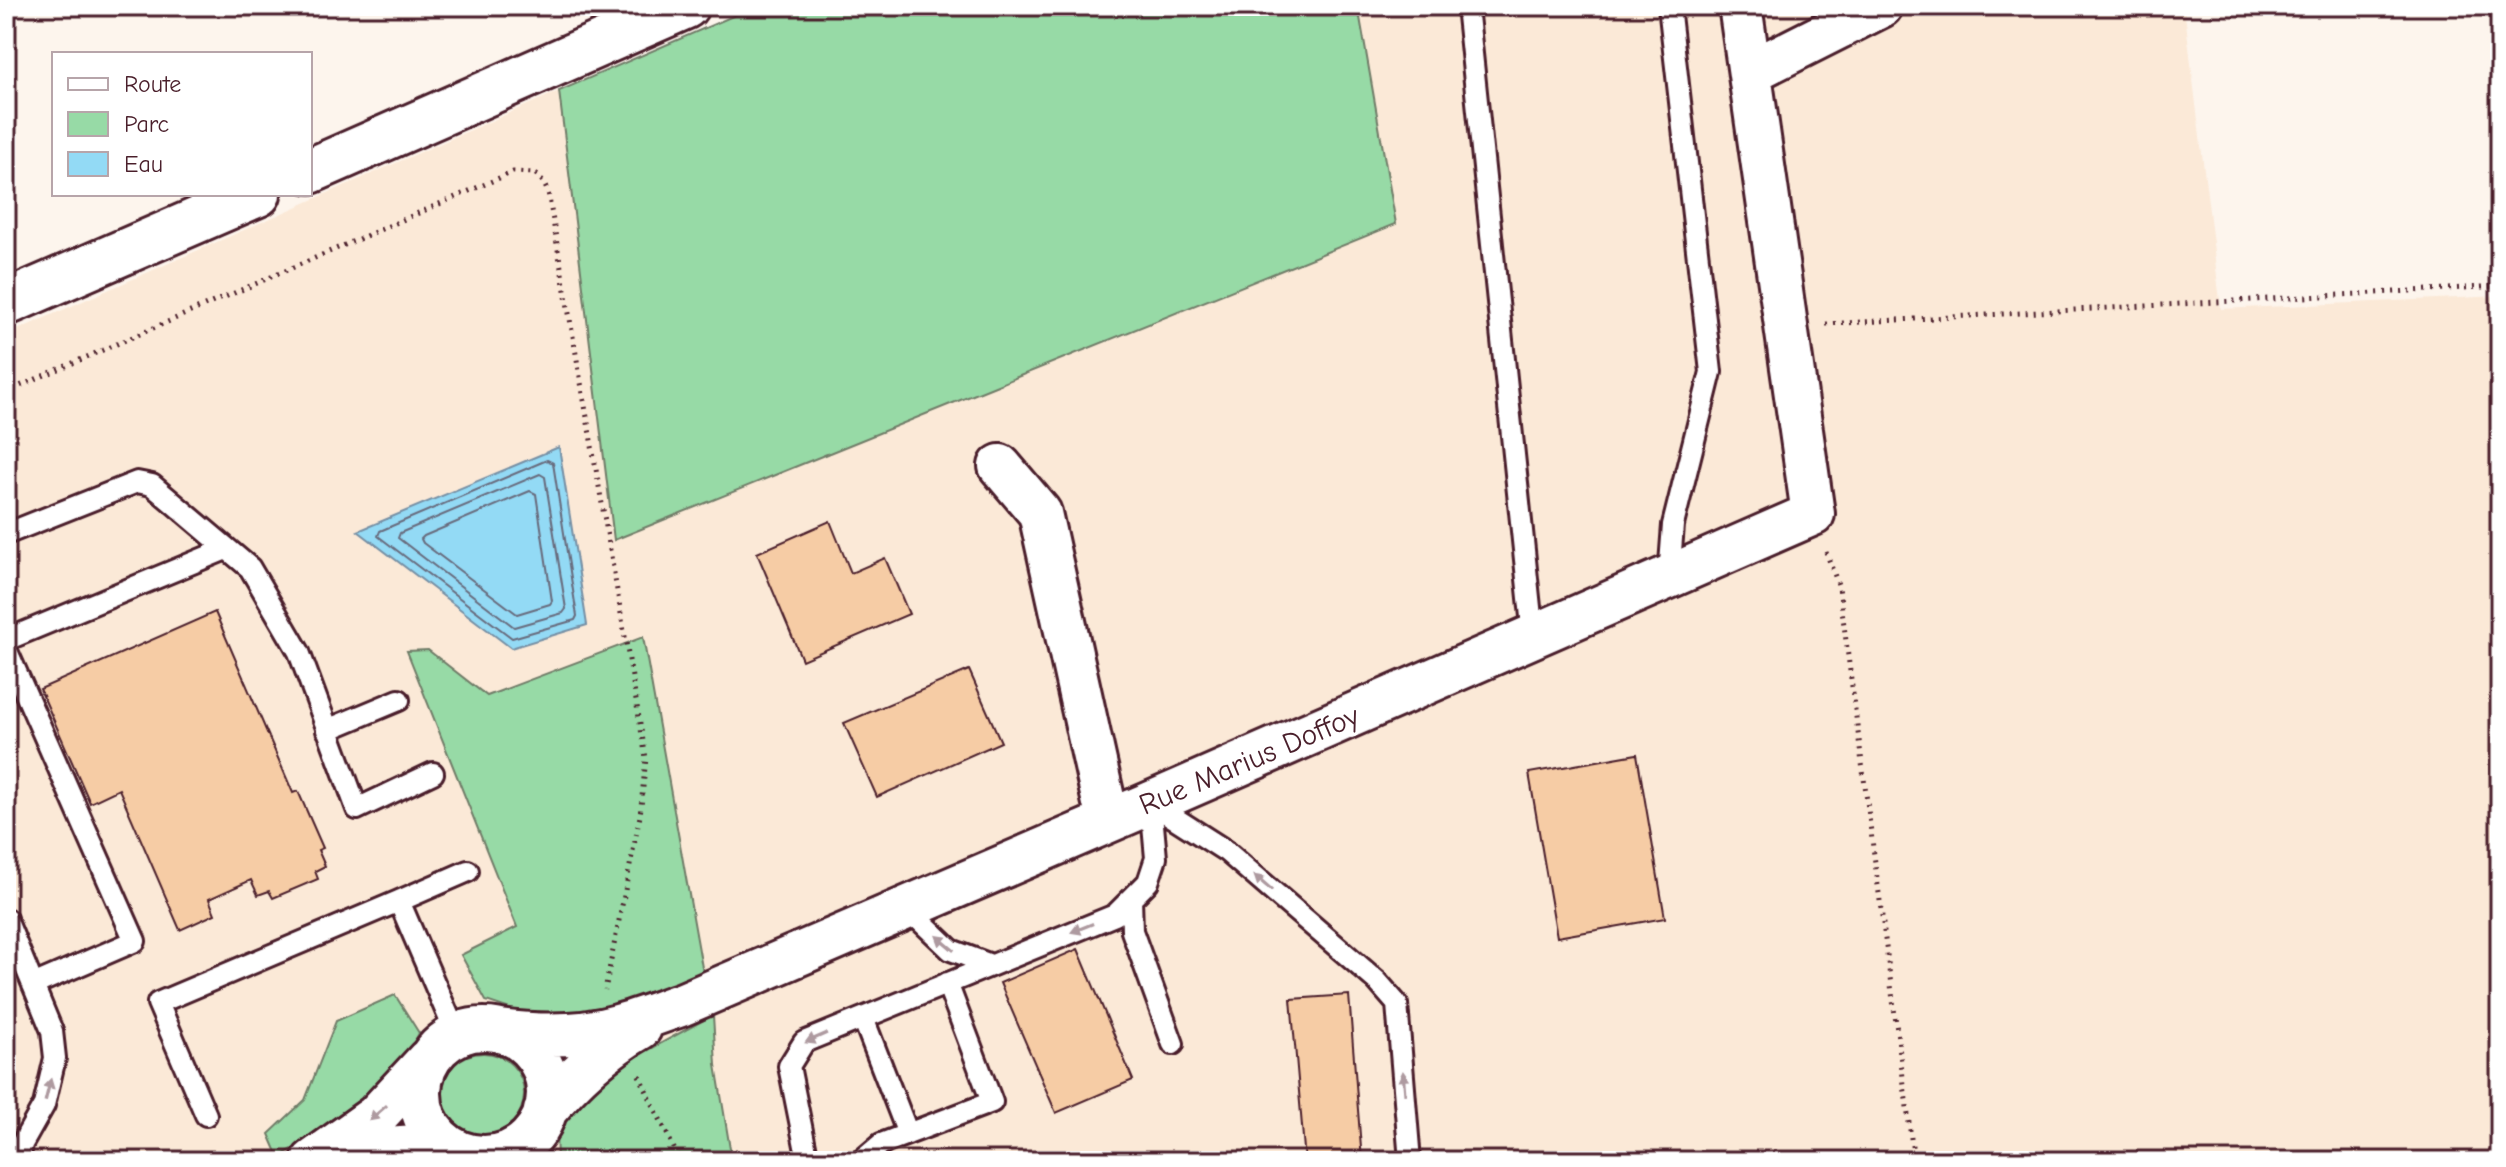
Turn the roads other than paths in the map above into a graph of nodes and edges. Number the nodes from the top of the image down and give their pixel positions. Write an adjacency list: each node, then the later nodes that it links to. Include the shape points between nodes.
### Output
1 (686, 6): 7 (main road)
2 (1467, 6): 14 (lane)
3 (1669, 6): 13 (lane, via 1711,372 1673,525)
4 (1742, 6): 6 (street)
5 (1881, 6): 6 (street)
6 (1750, 72): 13 (street, Rue Marius Doffoy, via 1813,514)
7 (312, 170)
8 (253, 196): 9 (main road)
9 (6, 303)
10 (1000, 466): 21 (street, via 1040,513)
11 (6, 534): 12 (lane, via 137,482 152,485)
12 (226, 549): 15 (lane); 18 (lane, via 250,568 299,652)
13 (1669, 577): 14 (street, Rue Marius Doffoy)
14 (1533, 636): 20 (street, Rue Marius Doffoy)
15 (6, 640)
16 (6, 649): 29 (lane, via 135,941)
17 (399, 700): 18 (lane)
18 (327, 730): 19 (lane, via 357,809)
19 (433, 773)
20 (1151, 803): 21 (street, Rue Marius Doffoy); 23 (lane, via 1156,858 1148,882); 44 (lane, one-way to 20, via 1397,1004 1226,851)
21 (1108, 821): 25 (street, Rue Marius Doffoy)
22 (468, 871): 24 (lane)
23 (1131, 899): 27 (lane, one-way to 27, via 1115,915); 33 (lane, via 1132,931)
24 (399, 901): 34 (lane); 35 (lane, via 158,1003)
25 (907, 908): 27 (lane, one-way to 25, via 951,950); 30 (street, Rue Marius Doffoy)
26 (6, 919): 29 (lane)
27 (991, 965): 28 (lane)
28 (947, 983): 31 (lane); 37 (lane, via 992,1102)
29 (33, 985): 39 (lane, one-way to 29, via 22,1144 44,1105 55,1058 52,1031)
30 (683, 1004): 32 (street, Rue Marius Doffoy, via 582,1033); 36 (street, Rue Marius Doffoy, via 606,1049 569,1083)
31 (863, 1018): 37 (lane); 42 (lane, one-way to 42, via 804,1042 789,1066)
32 (500, 1031): 34 (street, via 478,1030); 36 (street, via 525,1044 542,1066 547,1083)
33 (1173, 1044)
34 (444, 1046): 38 (street, via 422,1076 422,1109 431,1129); 40 (street, one-way to 40, via 376,1116)
35 (206, 1115)
36 (543, 1131): 38 (street, via 511,1151)
37 (908, 1134): 43 (lane, via 881,1144)
38 (466, 1156): 41 (street, via 440,1147 407,1146)
39 (19, 1161)
40 (313, 1161)
41 (331, 1161)
42 (808, 1161)
43 (861, 1161)
44 (1410, 1161)

